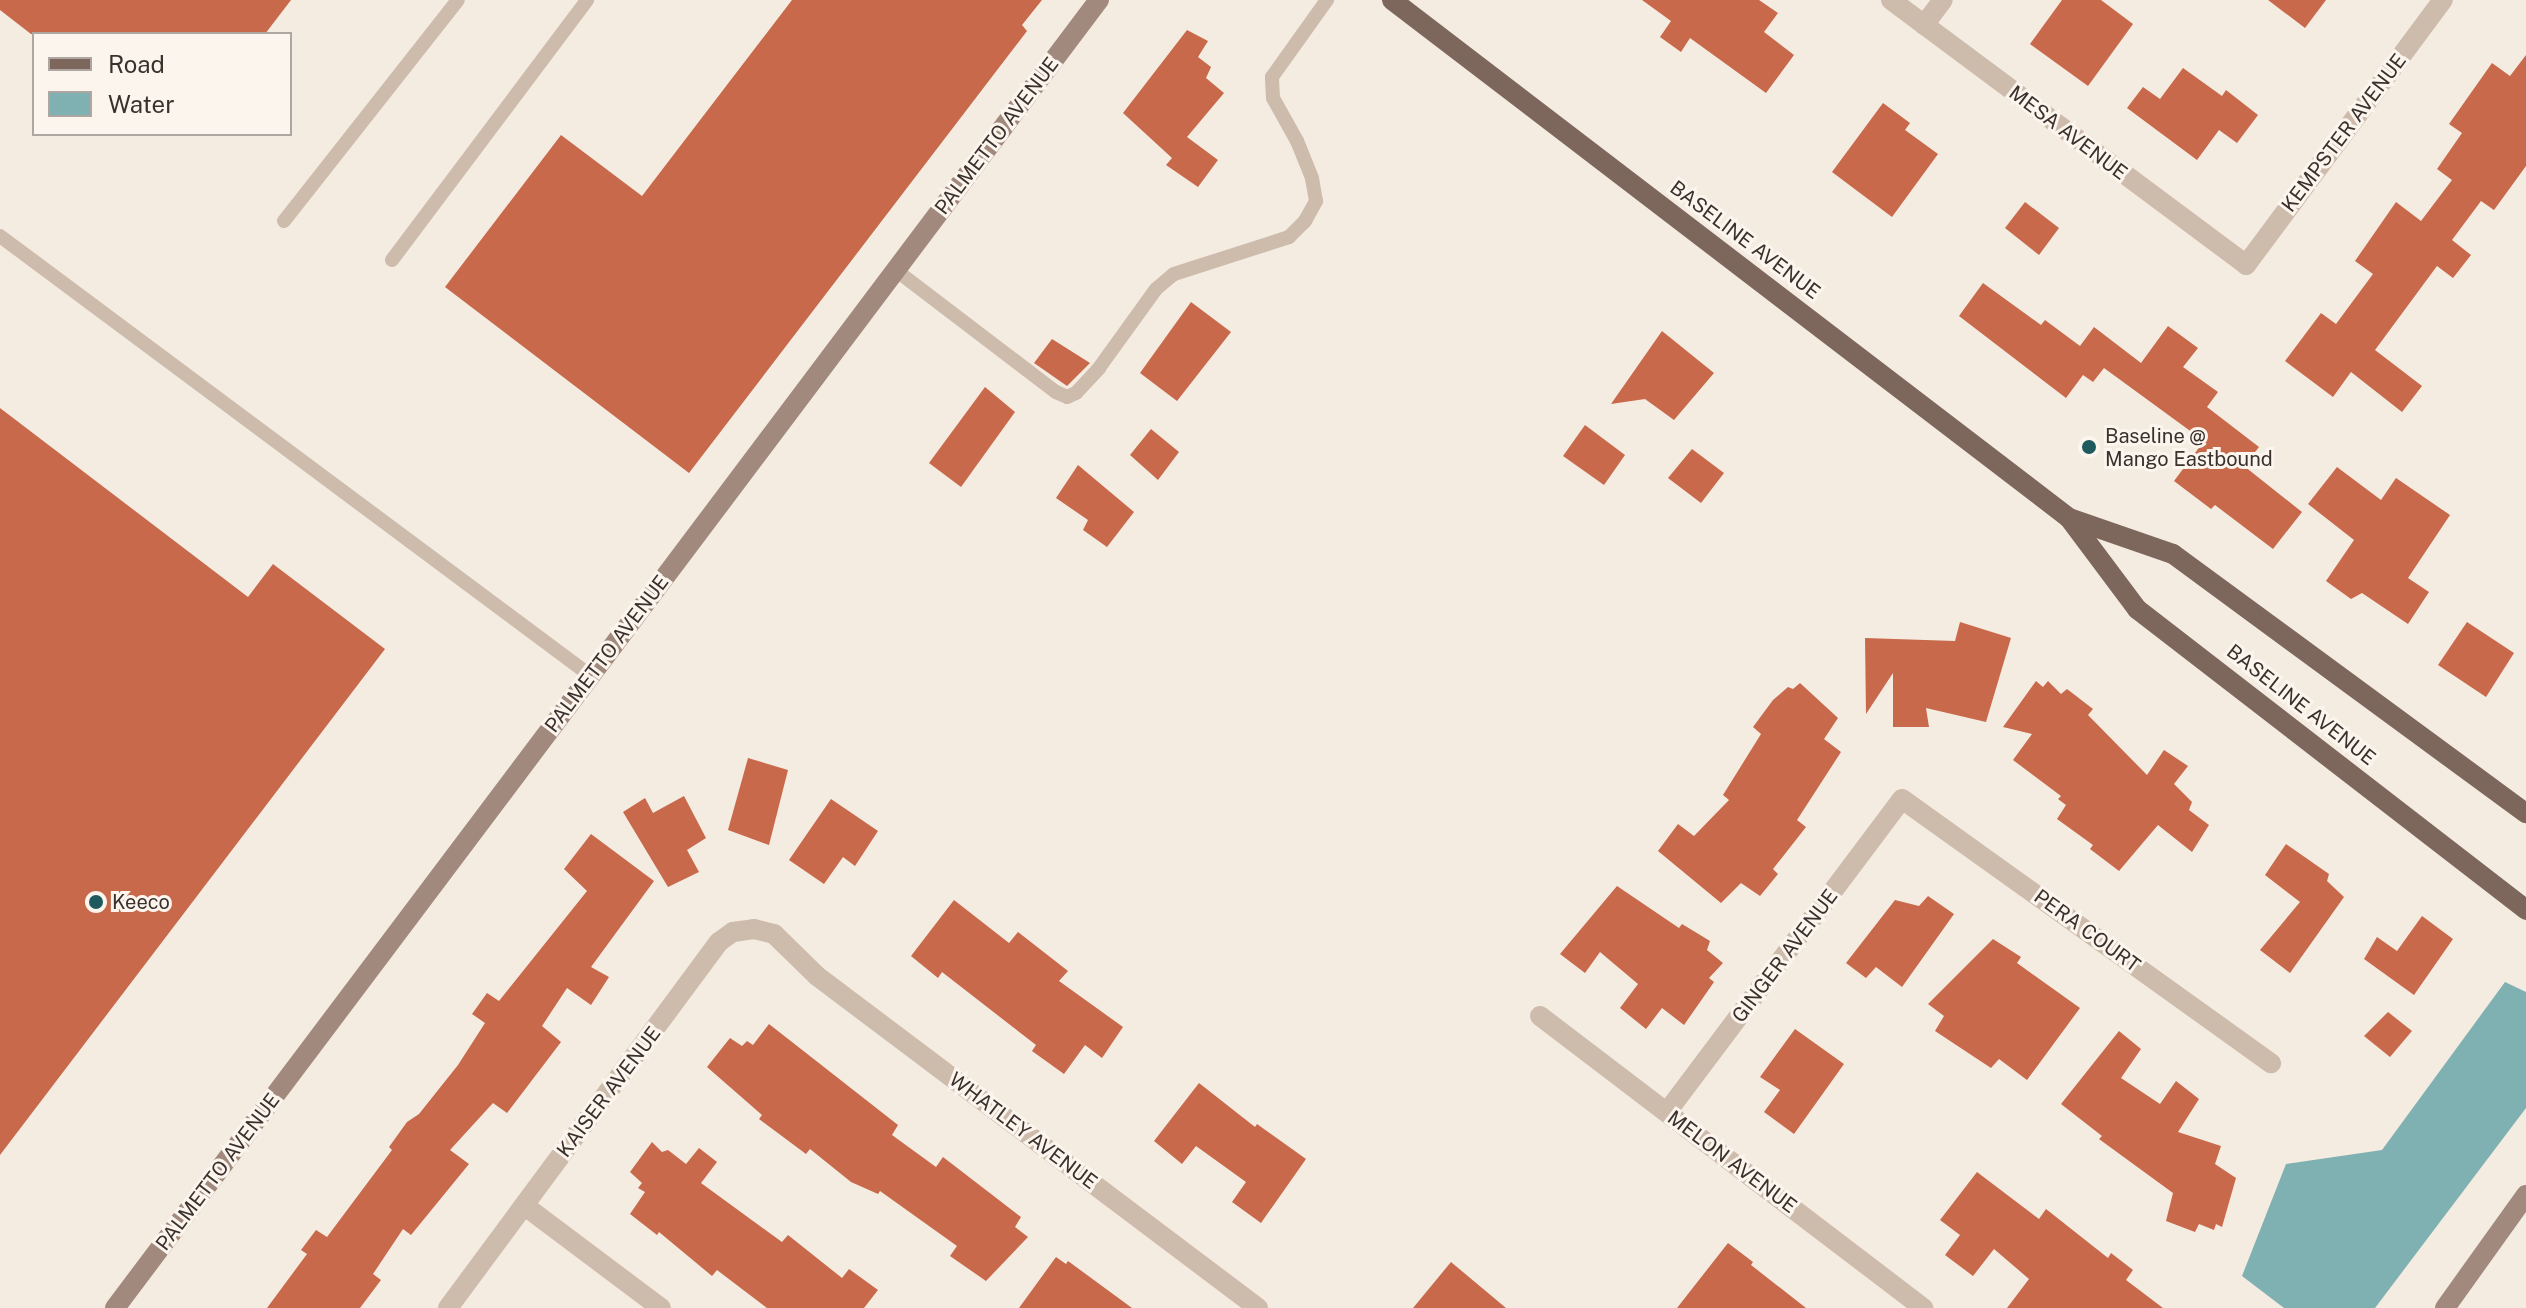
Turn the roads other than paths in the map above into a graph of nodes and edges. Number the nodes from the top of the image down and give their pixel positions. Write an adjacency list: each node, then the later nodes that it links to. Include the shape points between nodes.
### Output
1 (458, 0): 10 (lane)
2 (587, 0): 12 (lane)
3 (1099, 0): 14 (street, PALMETTO AVENUE)
4 (1327, 0): 14 (lane, via 1272,77 1273,98 1312,178 1316,201 1305,221 1289,237 1174,274 1156,289 1076,393 1067,397 1056,392)
5 (1392, 0): 15 (main road, BASELINE AVENUE)
6 (1891, 0): 9 (street, MESA AVENUE)
7 (1943, 0): 9 (street)
8 (2443, 0): 13 (street, KEMPSTER AVENUE)
9 (1924, 25): 13 (street, MESA AVENUE)
10 (284, 221)
11 (0, 236): 16 (lane)
12 (392, 260)
13 (2246, 265)
14 (897, 271): 16 (street, PALMETTO AVENUE)
15 (2069, 518): 18 (main road, BASELINE AVENUE, via 2173,554); 19 (main road, BASELINE AVENUE, via 2137,609)
16 (591, 676): 26 (street, PALMETTO AVENUE)
17 (1902, 799): 22 (street, PERA COURT); 23 (street, GINGER AVENUE)
18 (2526, 813)
19 (2526, 910)
20 (791, 951): 25 (street, KAISER AVENUE, via 774,934 754,929 733,932 719,942); 29 (street, WHATLEY AVENUE, via 817,976)
21 (1540, 1016): 23 (street, MELON AVENUE)
22 (2271, 1063)
23 (1667, 1112): 30 (street, MELON AVENUE)
24 (2526, 1195): 31 (street)
25 (525, 1206): 27 (street, KAISER AVENUE); 28 (street)
26 (115, 1308)
27 (448, 1308)
28 (661, 1308)
29 (1258, 1308)
30 (1923, 1308)
31 (2445, 1308)

